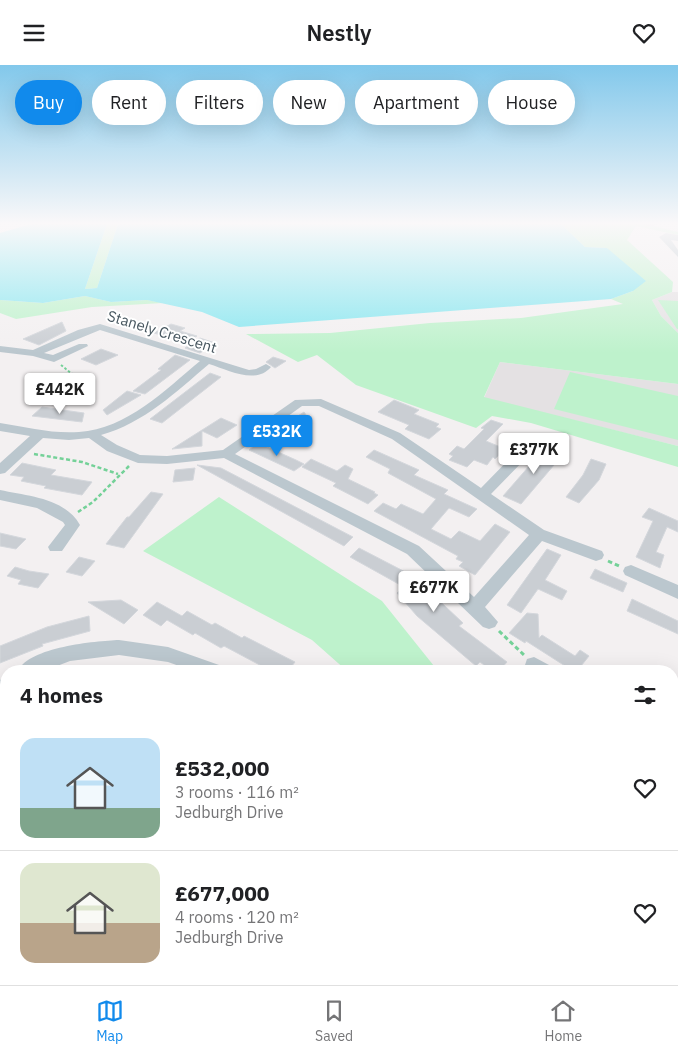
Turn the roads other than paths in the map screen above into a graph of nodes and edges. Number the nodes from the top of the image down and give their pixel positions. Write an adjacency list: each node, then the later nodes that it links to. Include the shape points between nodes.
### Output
1 (82, 346): 3 (street, via 54,359)
2 (0, 349): 3 (street)
3 (34, 353): 4 (street, Stanely Crescent, via 100,327)
4 (207, 361): 5 (street, Stanely Crescent, via 254,373); 8 (street, via 131,420)
5 (266, 367)
6 (0, 427): 7 (street)
7 (42, 433): 8 (street); 11 (street)
8 (91, 434): 10 (street, via 112,449 138,459 167,460)
9 (529, 447): 12 (street)
10 (226, 454): 12 (street, via 299,402 312,401 396,436); 19 (street, via 413,550)
11 (0, 470)
12 (483, 494): 14 (street)
13 (0, 495): 15 (street, via 60,510 70,517 73,525)
14 (539, 534): 16 (street); 19 (street)
15 (56, 547)
16 (596, 555)
17 (631, 571): 18 (street)
18 (678, 592)
19 (475, 607): 20 (street)
20 (489, 622)
21 (36, 665): 22 (street, via 60,656 97,649 127,648 176,655)
22 (198, 665)

